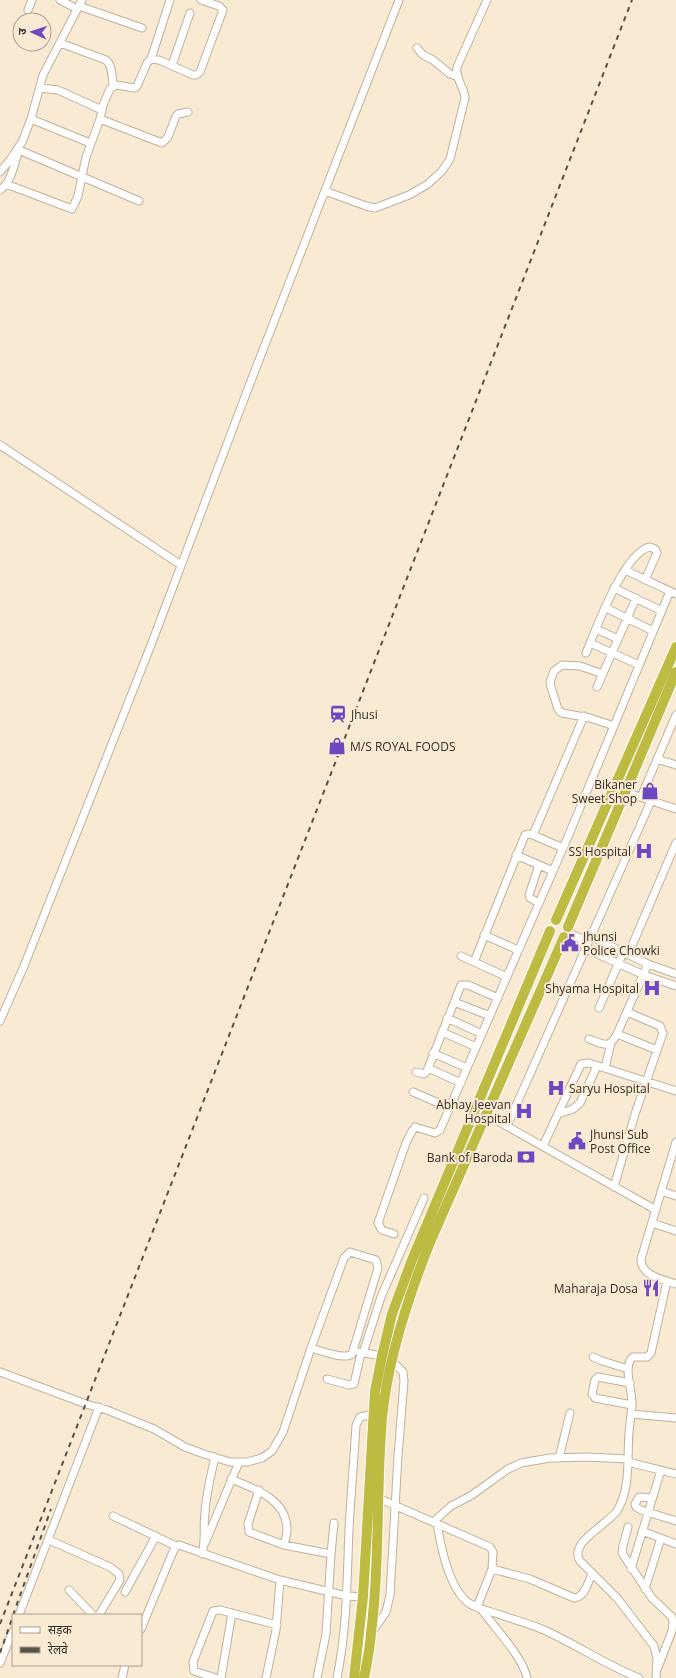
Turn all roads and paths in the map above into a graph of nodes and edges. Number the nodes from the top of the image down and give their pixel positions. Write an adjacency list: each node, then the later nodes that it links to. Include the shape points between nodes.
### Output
1 (32, 0): 8 (street)
2 (60, 0): 7 (street)
3 (170, 0): 13 (street)
4 (201, 0): 14 (street, via 223,10 202,67 196,75)
5 (400, 0): 29 (street)
6 (486, 0): 15 (street, via 456,67)
7 (79, 5): 10 (street); 11 (street)
8 (28, 10)
9 (190, 13): 14 (street)
10 (142, 28)
11 (60, 43): 16 (street, via 106,60 111,66); 17 (street, via 43,75)
12 (417, 48): 15 (street)
13 (151, 59): 14 (street); 16 (street, via 135,88 120,85)
14 (172, 66)
15 (456, 76): 29 (street, via 464,90 465,98 453,150 442,171 428,184 409,195 375,208)
16 (113, 87): 18 (street)
17 (40, 88): 18 (street, via 58,90); 20 (street)
18 (102, 110): 21 (street)
19 (188, 112): 21 (street, via 176,116 168,137 162,142)
20 (31, 119): 22 (street); 23 (street)
21 (100, 119): 23 (street)
22 (22, 142): 24 (street); 25 (street)
23 (90, 143): 26 (street)
24 (19, 150): 26 (street); 27 (street)
25 (0, 172)
26 (82, 177): 27 (street, via 72,209); 30 (street)
27 (6, 184): 28 (street)
28 (0, 190)
29 (325, 190): 32 (street)
30 (139, 201)
31 (0, 445): 32 (street)
32 (181, 565): 92 (street, via 27,959)
33 (625, 570): 34 (street); 34 (street, via 646,548 655,549 656,555); 35 (street)
34 (645, 580): 36 (street)
35 (614, 588): 37 (street); 38 (street)
36 (673, 592): 39 (street)
37 (636, 598): 39 (street); 40 (street)
38 (606, 608): 40 (street); 41 (street)
39 (662, 611): 42 (street)
40 (626, 618): 42 (street); 43 (street)
41 (596, 629): 43 (street); 44 (street)
42 (653, 630): 48 (street)
43 (618, 639): 47 (street)
44 (590, 643): 46 (street); 47 (street)
45 (676, 647): 69 (highway)
46 (586, 653)
47 (612, 653): 48 (street); 50 (street)
48 (639, 665): 54 (street)
49 (676, 673): 57 (highway)
50 (603, 674): 51 (street); 53 (street, via 580,666 566,665 558,667 551,676 551,687 560,711 569,715)
51 (597, 687)
52 (676, 715): 55 (street)
53 (584, 716): 54 (street); 61 (street)
54 (614, 726): 63 (street)
55 (657, 759): 56 (street); 58 (street)
56 (676, 765)
57 (625, 792): 58 (street); 71 (highway)
58 (640, 797): 59 (street)
59 (651, 801): 60 (street); 73 (street)
60 (676, 809)
61 (533, 835): 63 (street); 65 (street, via 525,835)
62 (676, 843): 64 (street)
63 (563, 848): 67 (street)
64 (674, 852): 77 (street)
65 (516, 856): 66 (street); 72 (street)
66 (538, 865): 67 (street); 68 (street, via 528,895)
67 (553, 871): 68 (street)
68 (539, 903): 76 (street)
69 (556, 920): 70 (highway, via 550,926); 71 (highway, via 562,920)
70 (550, 931): 71 (highway, via 556,937); 128 (highway, via 412,1260)
71 (566, 932): 74 (street); 112 (highway)
72 (484, 935): 76 (street); 79 (street)
73 (592, 937): 74 (street); 75 (street); 77 (street)
74 (580, 938): 75 (street)
75 (586, 949): 80 (street); 113 (street)
76 (518, 950): 84 (street)
77 (626, 954): 80 (street); 81 (street)
78 (461, 956): 79 (street)
79 (474, 962): 84 (street)
80 (618, 964): 83 (street); 88 (street)
81 (648, 964): 82 (street); 83 (street)
82 (676, 974)
83 (644, 975): 85 (street); 89 (street)
84 (506, 977): 86 (street)
85 (676, 986)
86 (498, 998): 87 (street, via 464,984 460,986); 90 (street)
87 (454, 1002): 90 (street); 91 (street)
88 (599, 1008)
89 (627, 1012): 95 (street); 99 (street, via 662,1029)
90 (490, 1016): 94 (street)
91 (447, 1018): 93 (street); 94 (street)
92 (0, 1021)
93 (442, 1032): 98 (street); 100 (street)
94 (482, 1034): 98 (street)
95 (617, 1034): 97 (street); 99 (street)
96 (589, 1039): 97 (street, via 604,1044)
97 (611, 1043): 104 (street)
98 (476, 1048): 103 (street)
99 (657, 1050): 106 (street)
100 (433, 1053): 102 (street); 103 (street)
101 (597, 1066): 104 (street); 111 (street, via 580,1103 573,1109); 111 (street, via 584,1063 579,1067)
102 (428, 1068): 105 (street, via 424,1074); 107 (street)
103 (467, 1068): 107 (street)
104 (605, 1068): 106 (street)
105 (416, 1072)
106 (646, 1081): 108 (street); 116 (street)
107 (461, 1083): 110 (street)
108 (676, 1091)
109 (413, 1092): 110 (street)
110 (450, 1108): 123 (street, via 438,1132 415,1127 406,1143 378,1224 382,1230)
111 (558, 1114): 115 (street)
112 (487, 1115): 113 (street); 130 (highway, via 420,1269)
113 (507, 1126): 115 (street)
114 (676, 1142): 117 (street)
115 (543, 1146): 116 (street)
116 (614, 1186): 120 (street)
117 (661, 1191): 118 (street); 120 (street)
118 (676, 1196)
119 (424, 1198): 127 (street, via 381,1297)
120 (656, 1210): 121 (street)
121 (652, 1223): 122 (street); 124 (street, via 641,1265 649,1274)
122 (676, 1231)
123 (394, 1234)
124 (666, 1281): 125 (street); 131 (street, via 652,1353 647,1357 631,1358)
125 (676, 1284)
126 (311, 1348): 127 (street, via 346,1357); 127 (street, via 344,1258 354,1252 376,1260 378,1264); 144 (street, via 283,1432 272,1451 262,1458)
127 (361, 1352): 128 (street); 133 (street, via 354,1384)
128 (379, 1355): 139 (highway, via 375,1390)
129 (593, 1357): 131 (street)
130 (392, 1361): 149 (highway, via 382,1418); 151 (street, via 403,1372 404,1381)
131 (628, 1369): 134 (street)
132 (0, 1372): 136 (street)
133 (327, 1380)
134 (630, 1383): 135 (street); 135 (street, via 598,1377 592,1394 595,1398)
135 (632, 1405): 138 (street)
136 (99, 1407): 141 (street, via 154,1430 190,1449); 161 (street)
137 (570, 1413): 142 (street)
138 (631, 1414): 140 (street); 143 (street)
139 (366, 1415): 176 (highway); 176 (street, via 356,1425 349,1528)
140 (676, 1418)
141 (215, 1457): 144 (street); 163 (street, via 205,1511)
142 (560, 1458): 143 (street, via 610,1458); 156 (street, via 534,1460 508,1469 472,1495 451,1506)
143 (628, 1461): 145 (street); 170 (street, via 618,1510 588,1536 578,1549 577,1557)
144 (239, 1462): 147 (street)
145 (661, 1470): 146 (street); 150 (street)
146 (676, 1474)
147 (231, 1479): 148 (street); 163 (street)
148 (259, 1490): 164 (street, via 275,1500 285,1517 288,1530); 164 (street, via 248,1529 252,1534)
149 (378, 1498): 151 (street); 184 (highway)
150 (652, 1498): 152 (street); 152 (street, via 639,1497 635,1504 638,1509)
151 (395, 1505): 156 (street); 184 (street, via 389,1602 386,1612)
152 (648, 1512): 154 (street); 158 (street)
153 (113, 1516): 159 (street)
154 (676, 1521)
155 (334, 1523): 167 (street)
156 (435, 1523): 168 (street, via 490,1547 493,1552); 177 (street, via 459,1594)
157 (628, 1527): 169 (street, via 622,1550)
158 (642, 1531): 160 (street); 169 (street)
159 (156, 1536): 165 (street); 174 (street)
160 (662, 1538): 162 (street); 172 (street)
161 (49, 1540): 179 (street); 181 (street, via 110,1567 119,1574 120,1580)
162 (676, 1544)
163 (205, 1545): 166 (street)
164 (284, 1545): 167 (street)
165 (176, 1546): 166 (street, via 183,1546); 183 (street)
166 (202, 1554): 171 (street)
167 (331, 1554): 175 (street)
168 (492, 1569): 170 (street, via 530,1579 574,1598 583,1594); 177 (street)
169 (631, 1569): 172 (street)
170 (592, 1574): 188 (street, via 617,1598 654,1646 657,1659)
171 (280, 1580): 175 (street); 182 (street)
172 (645, 1589): 188 (street, via 656,1604 669,1614 673,1622)
173 (69, 1590): 180 (street)
174 (125, 1592)
175 (329, 1592): 176 (street); 193 (street, via 326,1634)
176 (354, 1597): 194 (street); 195 (highway)
177 (479, 1608): 197 (street, via 520,1660); 198 (street, via 544,1630)
178 (232, 1613): 182 (street); 190 (street, via 213,1611 193,1662 194,1671); 191 (street)
179 (19, 1614)
180 (92, 1614)
181 (100, 1614)
182 (277, 1625): 192 (street)
183 (142, 1627)
184 (372, 1632): 196 (highway)
185 (12, 1633): 186 (street)
186 (0, 1663)
187 (125, 1666): 189 (street)
188 (656, 1676)
189 (122, 1678)
190 (216, 1678)
191 (221, 1678)
192 (266, 1678)
193 (317, 1678)
194 (337, 1678)
195 (354, 1678)
196 (364, 1678)
197 (527, 1678)
198 (640, 1678)

